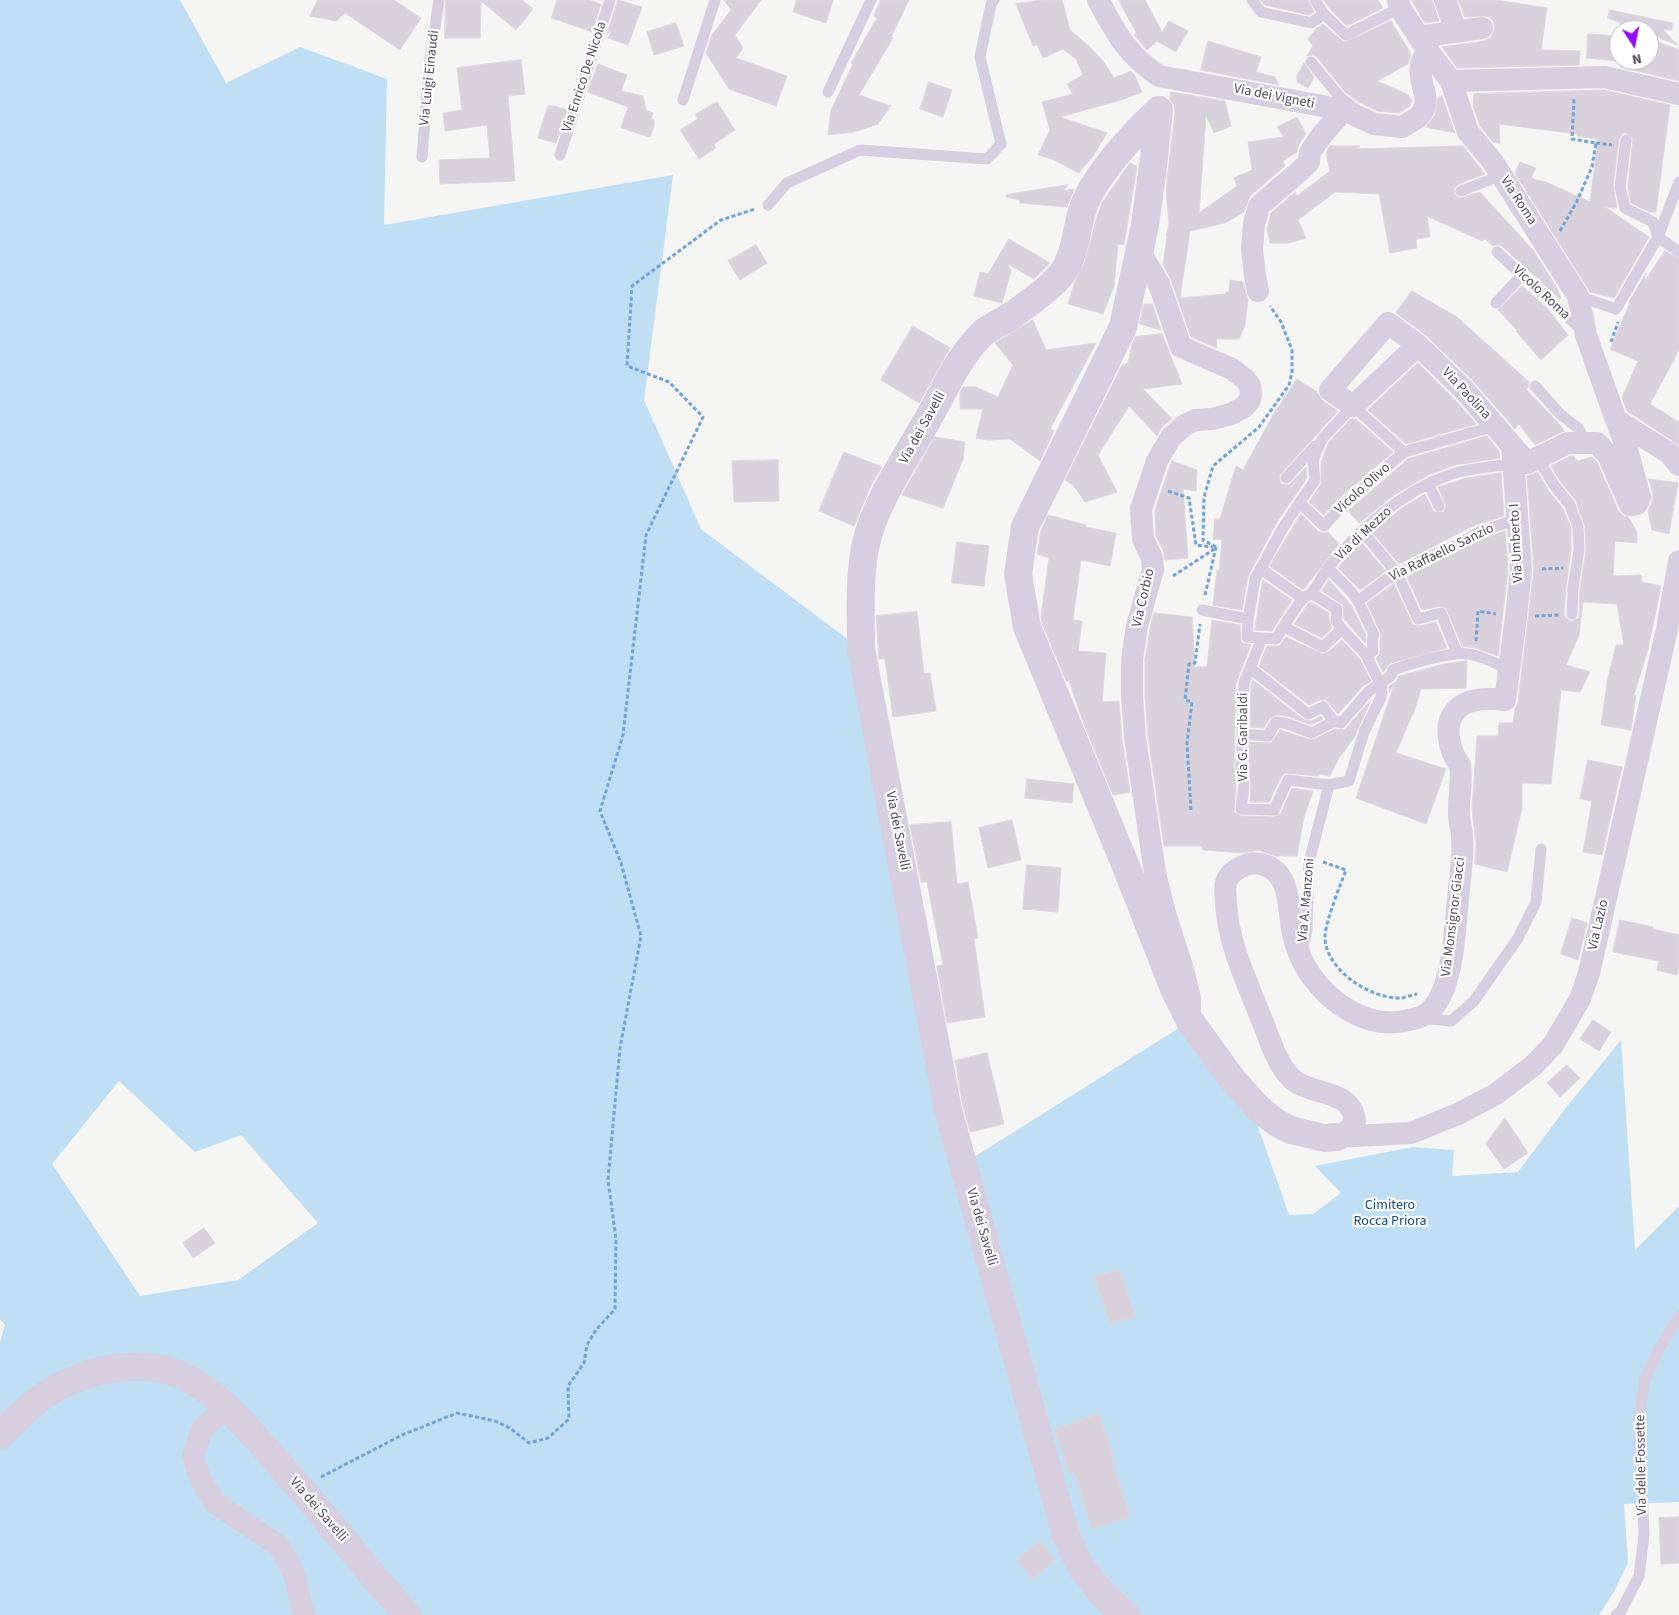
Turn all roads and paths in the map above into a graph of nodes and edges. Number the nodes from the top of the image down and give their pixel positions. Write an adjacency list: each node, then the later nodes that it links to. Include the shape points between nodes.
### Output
1 (440, 0): 28 (lane, Via Luigi Einaudi, via 429,68)
2 (610, 0): 27 (lane, Via Enrico De Nicola)
3 (714, 0): 22 (lane)
4 (871, 0): 20 (lane)
5 (994, 0): 32 (lane, via 980,57 1001,144 987,159 860,150 787,183)
6 (1089, 0): 17 (lane, Via dei Vigneti, via 1118,50 1146,73)
7 (1098, 0): 17 (street, via 1127,49 1142,65)
8 (1252, 0): 12 (lane, via 1261,12 1311,23)
9 (1315, 0): 12 (lane)
10 (1445, 0): 14 (street)
11 (1399, 4): 12 (lane, via 1346,35); 15 (street, Via Roma)
12 (1324, 14)
13 (1482, 28): 14 (street)
14 (1456, 31): 15 (street)
15 (1423, 44): 19 (street, Via Roma); 25 (street, Via dei Vigneti, via 1419,70 1426,103 1423,113 1402,127)
16 (1311, 62): 25 (lane, via 1340,97)
17 (1159, 76): 23 (street); 24 (street, Via dei Vigneti)
18 (1576, 79): 19 (street); 21 (street, via 1605,78); 36 (path, via 1572,139 1596,143 1592,167)
19 (1451, 81): 29 (street, Via Roma, via 1468,132)
20 (828, 92)
21 (1679, 94)
22 (683, 100)
23 (1159, 110): 34 (street); 104 (street, Via dei Savelli, via 1123,148 1094,186 1083,208 1075,243 1063,272 1011,316 983,332 963,356 875,513 865,547 861,580 862,649 948,1110 1066,1536 1082,1569 1106,1598)
24 (1344, 110): 25 (street, Via dei Vigneti); 39 (street, via 1310,152 1305,166 1259,206 1252,249)
25 (1374, 124)
26 (1626, 140): 33 (lane, via 1620,187 1625,208 1653,222)
27 (560, 155)
28 (422, 157)
29 (1502, 176): 31 (lane); 36 (street, Via Roma)
30 (1679, 182): 33 (lane)
31 (1461, 191)
32 (768, 205): 101 (path, via 721,220 632,286 627,366 669,382 702,417 646,535 623,735 600,811 622,863 641,936 620,1048 608,1180 616,1239 615,1309 596,1330 587,1345 584,1363 568,1386 569,1419 548,1438 529,1443 510,1428 494,1421 457,1413 402,1435)
33 (1658, 237): 37 (lane); 42 (lane)
34 (1140, 252): 57 (street, Via Corbio, via 1159,284 1181,347 1232,368 1245,379 1251,394 1244,407 1231,414 1196,420 1170,437); 96 (street, via 1123,327 1025,528 1018,574 1027,627)
35 (1497, 252): 38 (lane, Vicolo Roma)
36 (1551, 252): 40 (street, Via Roma)
37 (1679, 252)
38 (1522, 275): 41 (lane); 43 (lane, Vicolo Roma)
39 (1258, 291): 63 (path, via 1281,322 1292,350 1292,372 1289,385 1259,426 1213,466 1204,497 1203,540)
40 (1578, 296): 42 (lane); 43 (street, Via Roma)
41 (1496, 303)
42 (1616, 309): 45 (path, via 1618,321)
43 (1586, 335): 48 (street, Via Roma)
44 (1418, 345): 47 (street); 47 (street, Via Paolina, via 1388,323 1330,390); 49 (street, Via Paolina)
45 (1609, 348)
46 (1535, 386): 51 (lane, via 1560,414 1578,428)
47 (1353, 406): 50 (lane); 52 (lane, Vicolo Olivo)
48 (1616, 420): 51 (street, Via Roma, via 1639,492 1638,504 1630,505 1605,450 1597,443); 55 (street)
49 (1495, 426): 52 (lane, Vicolo Olivo); 53 (street, Via Paolina)
50 (1323, 438): 56 (lane); 59 (lane, via 1313,461 1315,480)
51 (1577, 442): 54 (street)
52 (1404, 452): 59 (lane, Vicolo Olivo, via 1324,526)
53 (1512, 454): 54 (street, Via Paolina, via 1527,463); 58 (lane, Via di Mezzo, via 1448,475); 61 (street, Via Umberto I)
54 (1537, 457): 66 (lane, via 1570,505 1578,527)
55 (1679, 464)
56 (1286, 478)
57 (1149, 485): 63 (path, via 1189,498 1196,545); 70 (street, Via Corbio, via 1141,509 1142,539 1152,558 1153,569)
58 (1429, 485): 60 (lane); 62 (lane, Via di Mezzo, via 1387,510)
59 (1300, 502): 67 (lane)
60 (1439, 506)
61 (1517, 520): 68 (street, Via Umberto I); 69 (lane, Via Raffaello Sanzio, via 1479,532)
62 (1362, 532): 65 (lane, Via di Mezzo); 69 (lane)
63 (1216, 547): 70 (path); 73 (path)
64 (1679, 560): 97 (street, Via Lazio, via 1667,629 1588,973 1580,999 1567,1023 1553,1045 1534,1065 1496,1094 1458,1114 1411,1133)
65 (1328, 568): 71 (lane, Via di Mezzo); 72 (lane, via 1352,590)
66 (1576, 568): 68 (path); 74 (lane)
67 (1261, 569): 71 (lane); 76 (lane)
68 (1521, 569): 75 (street, Via Umberto I)
69 (1397, 574): 72 (lane, Via Raffaello Sanzio); 80 (lane, via 1418,619 1441,613)
70 (1145, 595): 96 (street, Via Corbio, via 1132,658 1135,736 1155,873 1190,998)
71 (1307, 596): 77 (lane, Via di Mezzo); 78 (lane, via 1336,610 1336,621)
72 (1358, 601): 81 (lane, via 1374,636 1373,651)
73 (1202, 610): 76 (lane); 90 (path, via 1195,663 1189,664 1185,700 1192,702 1187,743)
74 (1572, 614): 75 (path)
75 (1517, 616): 82 (path, via 1478,611); 84 (street, Via Umberto I)
76 (1248, 619): 79 (lane, via 1247,637)
77 (1284, 627): 78 (lane, via 1323,646); 79 (lane, Via di Mezzo, via 1276,639)
78 (1342, 629): 81 (lane)
79 (1262, 638): 83 (lane, Via G. Garibaldi)
80 (1458, 654): 82 (lane); 85 (lane, via 1393,670)
81 (1366, 655): 85 (lane)
82 (1473, 655): 84 (lane)
83 (1250, 668): 86 (lane, via 1308,714 1323,707); 87 (lane, Via G. Garibaldi, via 1244,683)
84 (1509, 670): 88 (street, Via Umberto I, via 1505,700 1475,700 1465,704 1450,719 1449,737)
85 (1380, 682): 86 (lane, via 1341,723); 89 (lane, via 1382,697 1364,732 1349,781)
86 (1334, 721): 87 (lane, via 1312,733 1285,722 1276,722 1268,736)
87 (1242, 734): 89 (lane, Via G. Garibaldi, via 1244,786 1241,809 1274,810 1288,780)
88 (1461, 766): 95 (street, Via Monsignor Giacci, via 1459,815 1463,839 1450,965 1438,1001)
89 (1329, 785): 93 (lane, Via A. Manzoni, via 1309,862 1308,930)
90 (1190, 810)
91 (1542, 849): 95 (lane, via 1536,902 1518,938 1474,1001 1451,1021)
92 (1323, 854): 94 (path, via 1321,862 1346,870 1325,934 1326,950 1334,962 1362,987 1381,995 1402,998)
93 (1300, 958): 95 (street, via 1332,997 1353,1013 1380,1022 1396,1023); 97 (street, via 1292,930 1288,894 1282,880 1272,869 1261,864 1238,869 1226,884 1230,928 1241,971 1288,1075 1300,1084 1342,1098 1348,1104 1354,1121 1346,1132)
94 (1422, 989)
95 (1421, 1018)
96 (1190, 1021): 97 (street, via 1232,1079 1277,1123 1324,1138)
97 (1337, 1137)
98 (1679, 1316): 105 (lane, Via delle Fossette, via 1646,1379 1639,1417 1644,1535 1639,1576)
99 (226, 1408): 100 (street, Via dei Savelli, via 204,1388 180,1374 124,1367 93,1374 54,1390); 102 (street, via 202,1429 193,1456 200,1479 215,1502 279,1546 294,1573); 103 (street, Via dei Savelli, via 317,1507)
100 (0, 1435)
101 (317, 1479)
102 (304, 1615)
103 (407, 1615)
104 (1126, 1615)
105 (1616, 1615)

